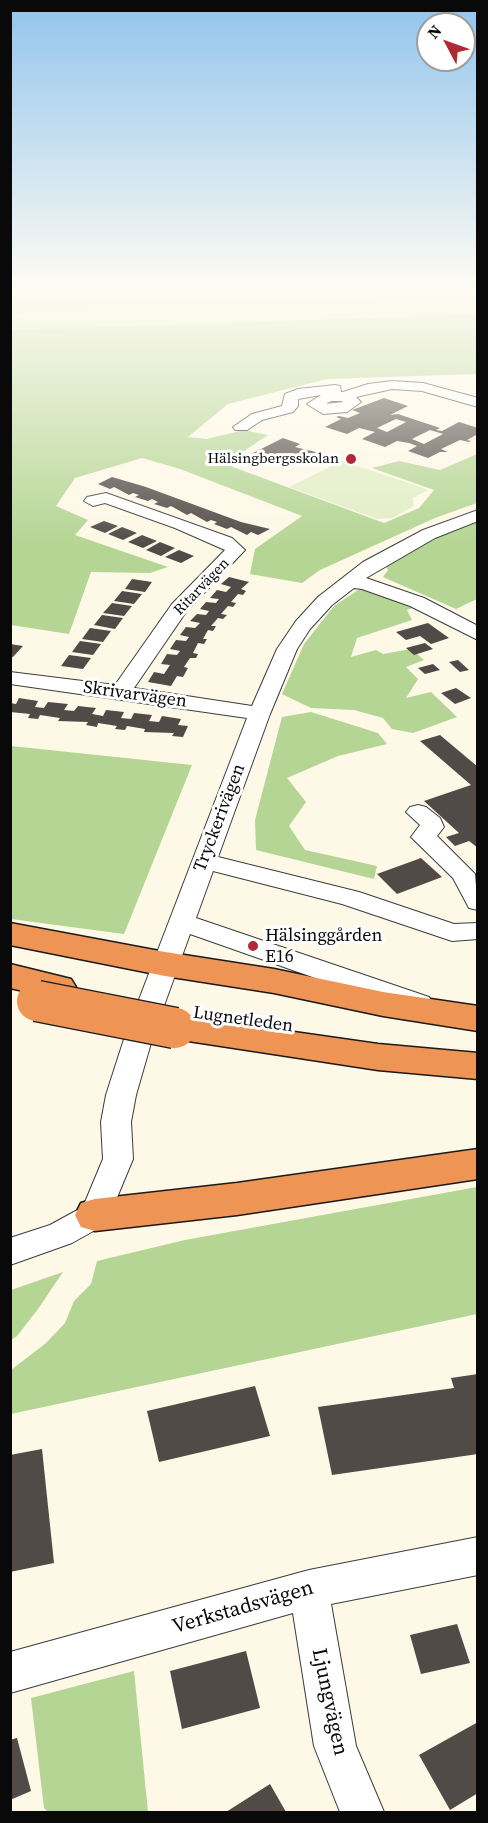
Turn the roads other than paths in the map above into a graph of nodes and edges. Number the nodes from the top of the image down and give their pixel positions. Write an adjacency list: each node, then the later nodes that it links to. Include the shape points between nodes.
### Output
1 (477, 403): 2 (street, via 409,385 380,386 349,394 333,389 303,392 290,397 288,409 257,417)
2 (241, 427)
3 (93, 501): 8 (street, Ritarvägen, via 106,498 226,542 236,550 179,608)
4 (477, 515): 5 (street, Tryckerivägen, via 398,549)
5 (349, 581): 6 (street, via 417,602); 9 (street, Tryckerivägen, via 325,601 287,649)
6 (477, 634)
7 (10, 678): 8 (street, Skrivarvägen)
8 (121, 692): 9 (street, Skrivarvägen)
9 (259, 714): 11 (street, Tryckerivägen)
10 (418, 812): 12 (street, via 432,823 423,837 464,874)
11 (204, 861): 13 (street, Tryckerivägen); 14 (street, via 350,898 452,933)
12 (477, 902)
13 (181, 922): 16 (street, Tryckerivägen); 19 (street)
14 (477, 932)
15 (10, 933): 16 (highway)
16 (165, 964): 19 (highway); 24 (street, Tryckerivägen, via 124,1084 116,1122 118,1159)
17 (10, 976): 18 (highway, Lugnetleden)
18 (36, 994): 20 (highway, Lugnetleden, bridge)
19 (464, 1017)
20 (186, 1021): 21 (highway, Lugnetleden, via 283,1026); 22 (highway, Lugnetleden, via 356,1054)
21 (477, 1048)
22 (477, 1066)
23 (477, 1164): 24 (highway)
24 (95, 1215): 25 (street, via 61,1234)
25 (10, 1252)
26 (477, 1556): 27 (street, Verkstadsvägen)
27 (309, 1589): 28 (street, Verkstadsvägen); 29 (street, Ljungvägen, via 335,1746)
28 (10, 1673)
29 (362, 1812)

